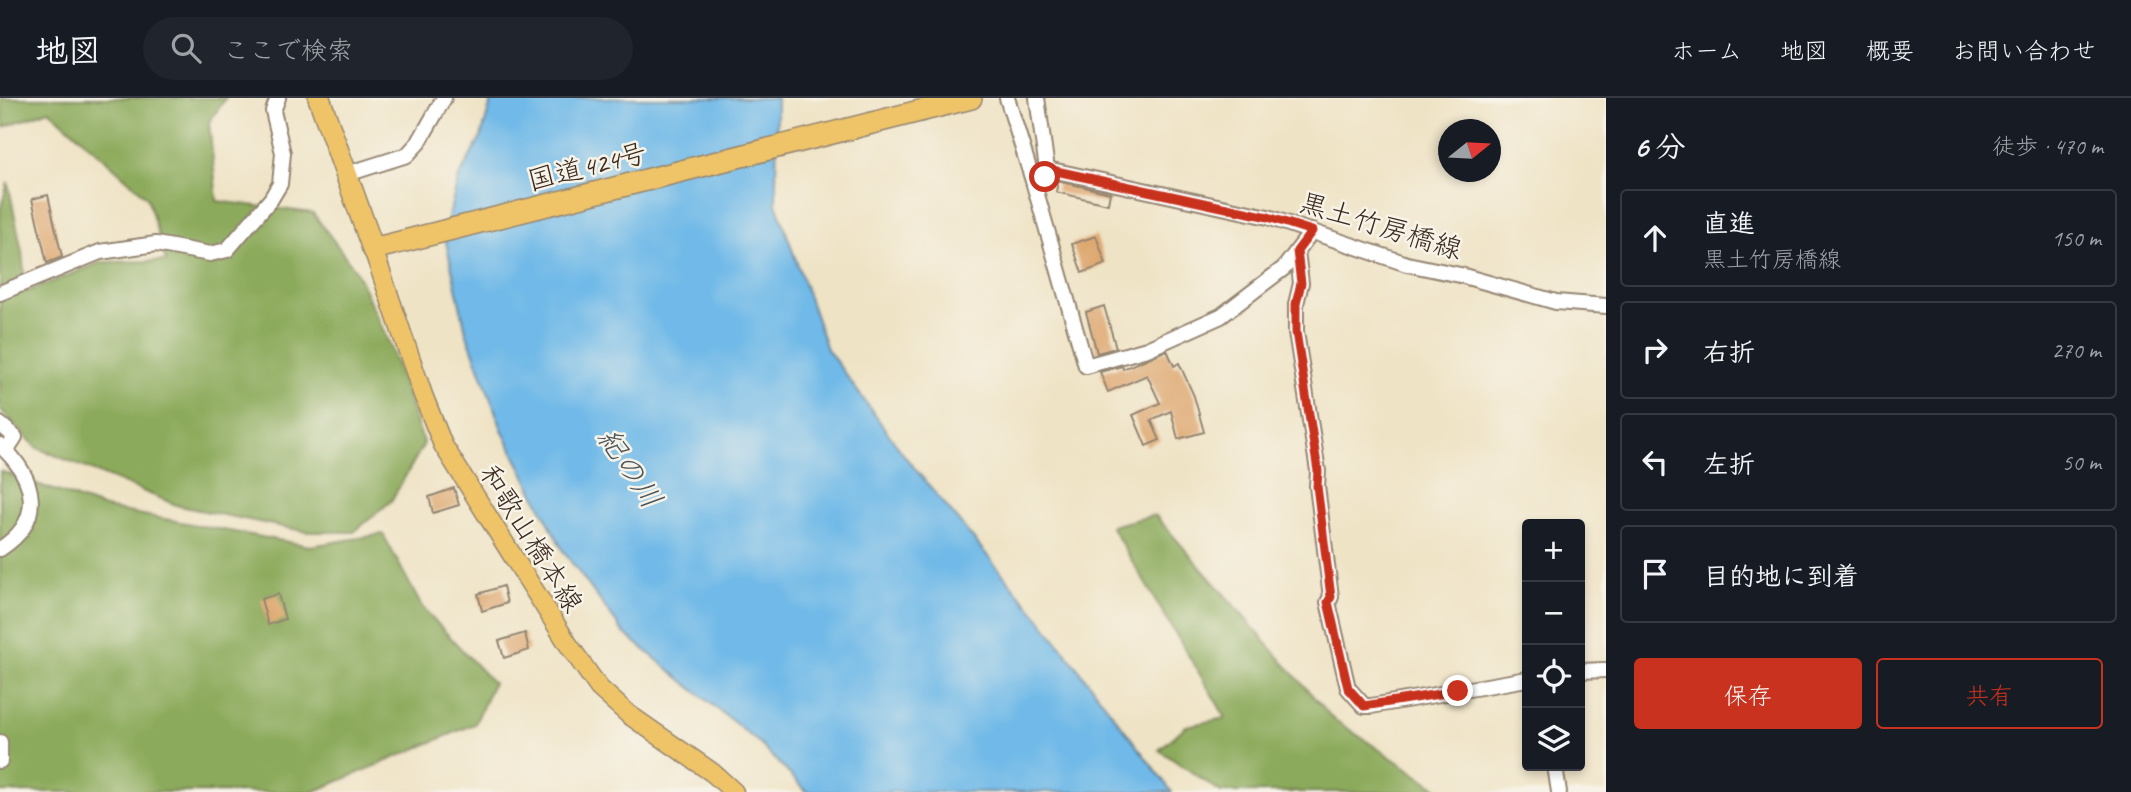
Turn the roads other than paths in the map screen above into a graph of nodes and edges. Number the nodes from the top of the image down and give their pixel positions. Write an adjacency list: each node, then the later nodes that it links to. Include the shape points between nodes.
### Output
1 (278, 98): 13 (street, via 273,111 283,153 280,184 227,250 210,254 156,244 100,252)
2 (319, 98): 8 (highway)
3 (444, 98): 8 (street, via 407,155)
4 (971, 98): 11 (highway, 国道424号)
5 (1007, 98): 9 (street)
6 (1037, 98): 7 (street)
7 (1047, 169): 9 (street, via 1045,177); 10 (street, 黒土竹房橋線, via 1268,217)
8 (346, 174): 11 (highway)
9 (1033, 181): 12 (street, via 1086,366 1147,349 1221,316 1284,268)
10 (1312, 231): 12 (street); 14 (street, 黒土竹房橋線, via 1407,264 1556,302)
11 (373, 249): 24 (main road, 和歌山橋本線, via 443,444 568,644 599,688 628,714)
12 (1297, 251): 20 (street, via 1301,283 1296,332 1318,471 1328,602 1348,688 1364,706 1371,706)
13 (0, 293)
14 (1606, 306)
15 (0, 424): 16 (street, via 15,437)
16 (3, 448): 17 (street, via 21,468 32,493 32,511 24,527)
17 (0, 549)
18 (1606, 670): 19 (street)
19 (1585, 671)
20 (1522, 680)
21 (0, 742): 22 (street)
22 (0, 761)
23 (1556, 771): 25 (street)
24 (734, 792)
25 (1559, 792)

